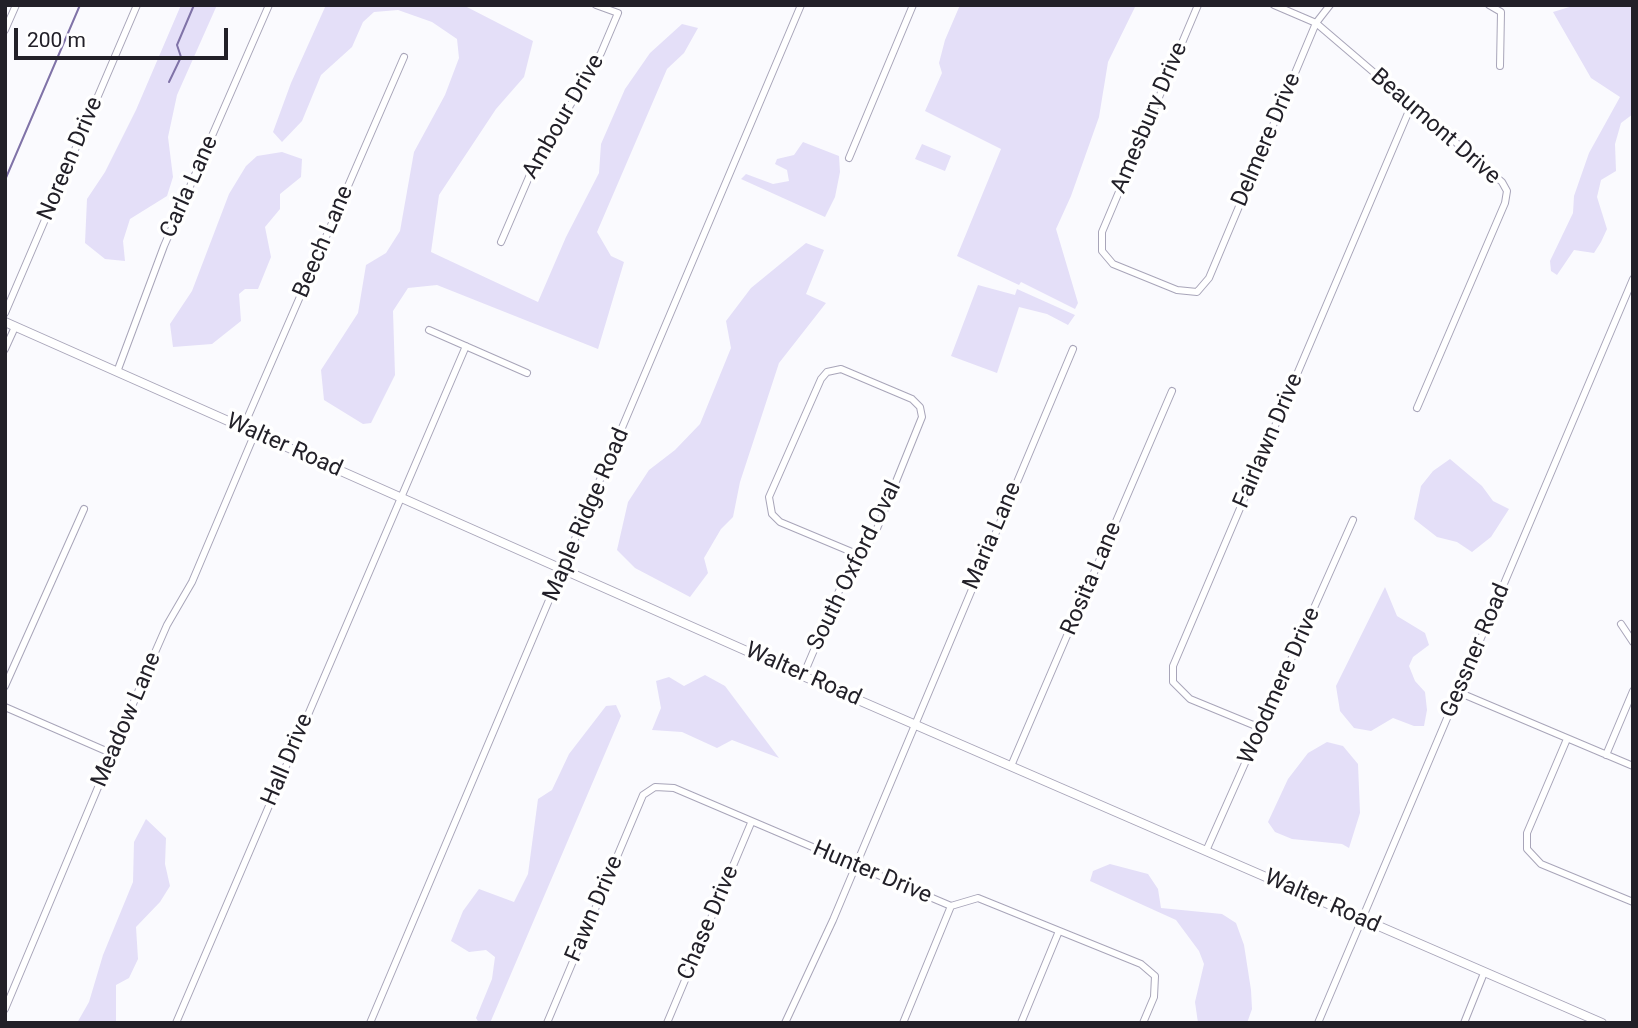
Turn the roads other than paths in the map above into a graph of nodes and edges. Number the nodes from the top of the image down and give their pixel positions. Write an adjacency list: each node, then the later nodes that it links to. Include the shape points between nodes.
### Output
1 (16, 5): 12 (street)
2 (137, 5): 20 (street, Noreen Drive)
3 (270, 5): 27 (street, Carla Lane, via 164,246)
4 (596, 5): 17 (street, Ambour Drive, via 618,13 601,53 531,170)
5 (801, 5): 37 (street, Maple Ridge Road)
6 (913, 5): 16 (street)
7 (1198, 5): 18 (street, Amesbury Drive, via 1102,232 1102,251 1113,264 1177,290 1197,292)
8 (1274, 5): 11 (street, Beaumont Drive)
9 (1330, 5): 11 (street, Delmere Drive)
10 (1489, 5): 14 (street, via 1501,12)
11 (1316, 23): 15 (street, Beaumont Drive); 18 (street, Delmere Drive)
12 (5, 30)
13 (404, 57): 31 (street, Beech Lane)
14 (1500, 66)
15 (1411, 106): 30 (street, Beaumont Drive, via 1507,191); 46 (street, Fairlawn Drive, via 1173,666 1173,682 1190,699)
16 (849, 158)
17 (501, 242)
18 (1209, 278)
19 (1633, 279): 43 (street, Gessner Road)
20 (5, 313)
21 (5, 322): 22 (street, Walter Road)
22 (15, 327): 25 (street); 27 (street, Walter Road)
23 (429, 330): 24 (street)
24 (466, 346): 28 (street); 33 (street, Hall Drive)
25 (5, 349)
26 (1073, 349): 45 (street, Maria Lane)
27 (117, 372): 31 (street, Walter Road)
28 (527, 373)
29 (1172, 391): 50 (street, Rosita Lane)
30 (1418, 408)
31 (243, 428): 32 (street, Walter Road)
32 (255, 433): 33 (street, Walter Road); 48 (street, Meadow Lane)
33 (399, 497): 37 (street, Walter Road); 62 (street, Hall Drive)
34 (84, 509): 41 (street)
35 (1353, 520): 46 (street, Woodmere Drive)
36 (859, 555): 36 (street, South Oxford Oval, via 874,536 922,417 912,399 841,369 827,372 821,379 769,497 772,514 780,522); 40 (street, South Oxford Oval)
37 (564, 569): 40 (street, Walter Road); 63 (street, Maple Ridge Road)
38 (1621, 624): 39 (street)
39 (1633, 642)
40 (803, 676): 45 (street, Walter Road)
41 (5, 686)
42 (1633, 691): 49 (street)
43 (1458, 692): 47 (street); 58 (street, Gessner Road)
44 (5, 707): 48 (street)
45 (913, 723): 50 (street, Walter Road); 55 (street, Maria Lane)
46 (1263, 729): 54 (street, Woodmere Drive)
47 (1567, 739): 49 (street); 56 (street, via 1527,834 1527,849 1541,864)
48 (113, 754): 61 (street, Meadow Lane)
49 (1606, 755): 51 (street)
50 (1012, 766): 54 (street, Walter Road)
51 (1633, 766)
52 (643, 796): 53 (street, Hunter Drive, via 655,787 674,788); 64 (street, Fawn Drive)
53 (751, 823): 55 (street, Hunter Drive); 65 (street, Chase Drive)
54 (1206, 851): 58 (street, Walter Road)
55 (855, 866): 57 (street, Hunter Drive); 66 (street, Maria Lane)
56 (1633, 902)
57 (951, 906): 59 (street, Hunter Drive, via 978,898); 67 (street)
58 (1362, 919): 60 (street, Walter Road); 70 (street, Gessner Road)
59 (1059, 931): 68 (street); 69 (street, Hunter Drive, via 1141,964 1155,976 1154,997)
60 (1484, 973): 71 (street); 72 (street, Walter Road)
61 (5, 1009)
62 (176, 1023)
63 (370, 1023)
64 (547, 1023)
65 (667, 1023)
66 (785, 1023)
67 (903, 1023)
68 (1021, 1023)
69 (1143, 1023)
70 (1318, 1023)
71 (1464, 1023)
72 (1602, 1023)

